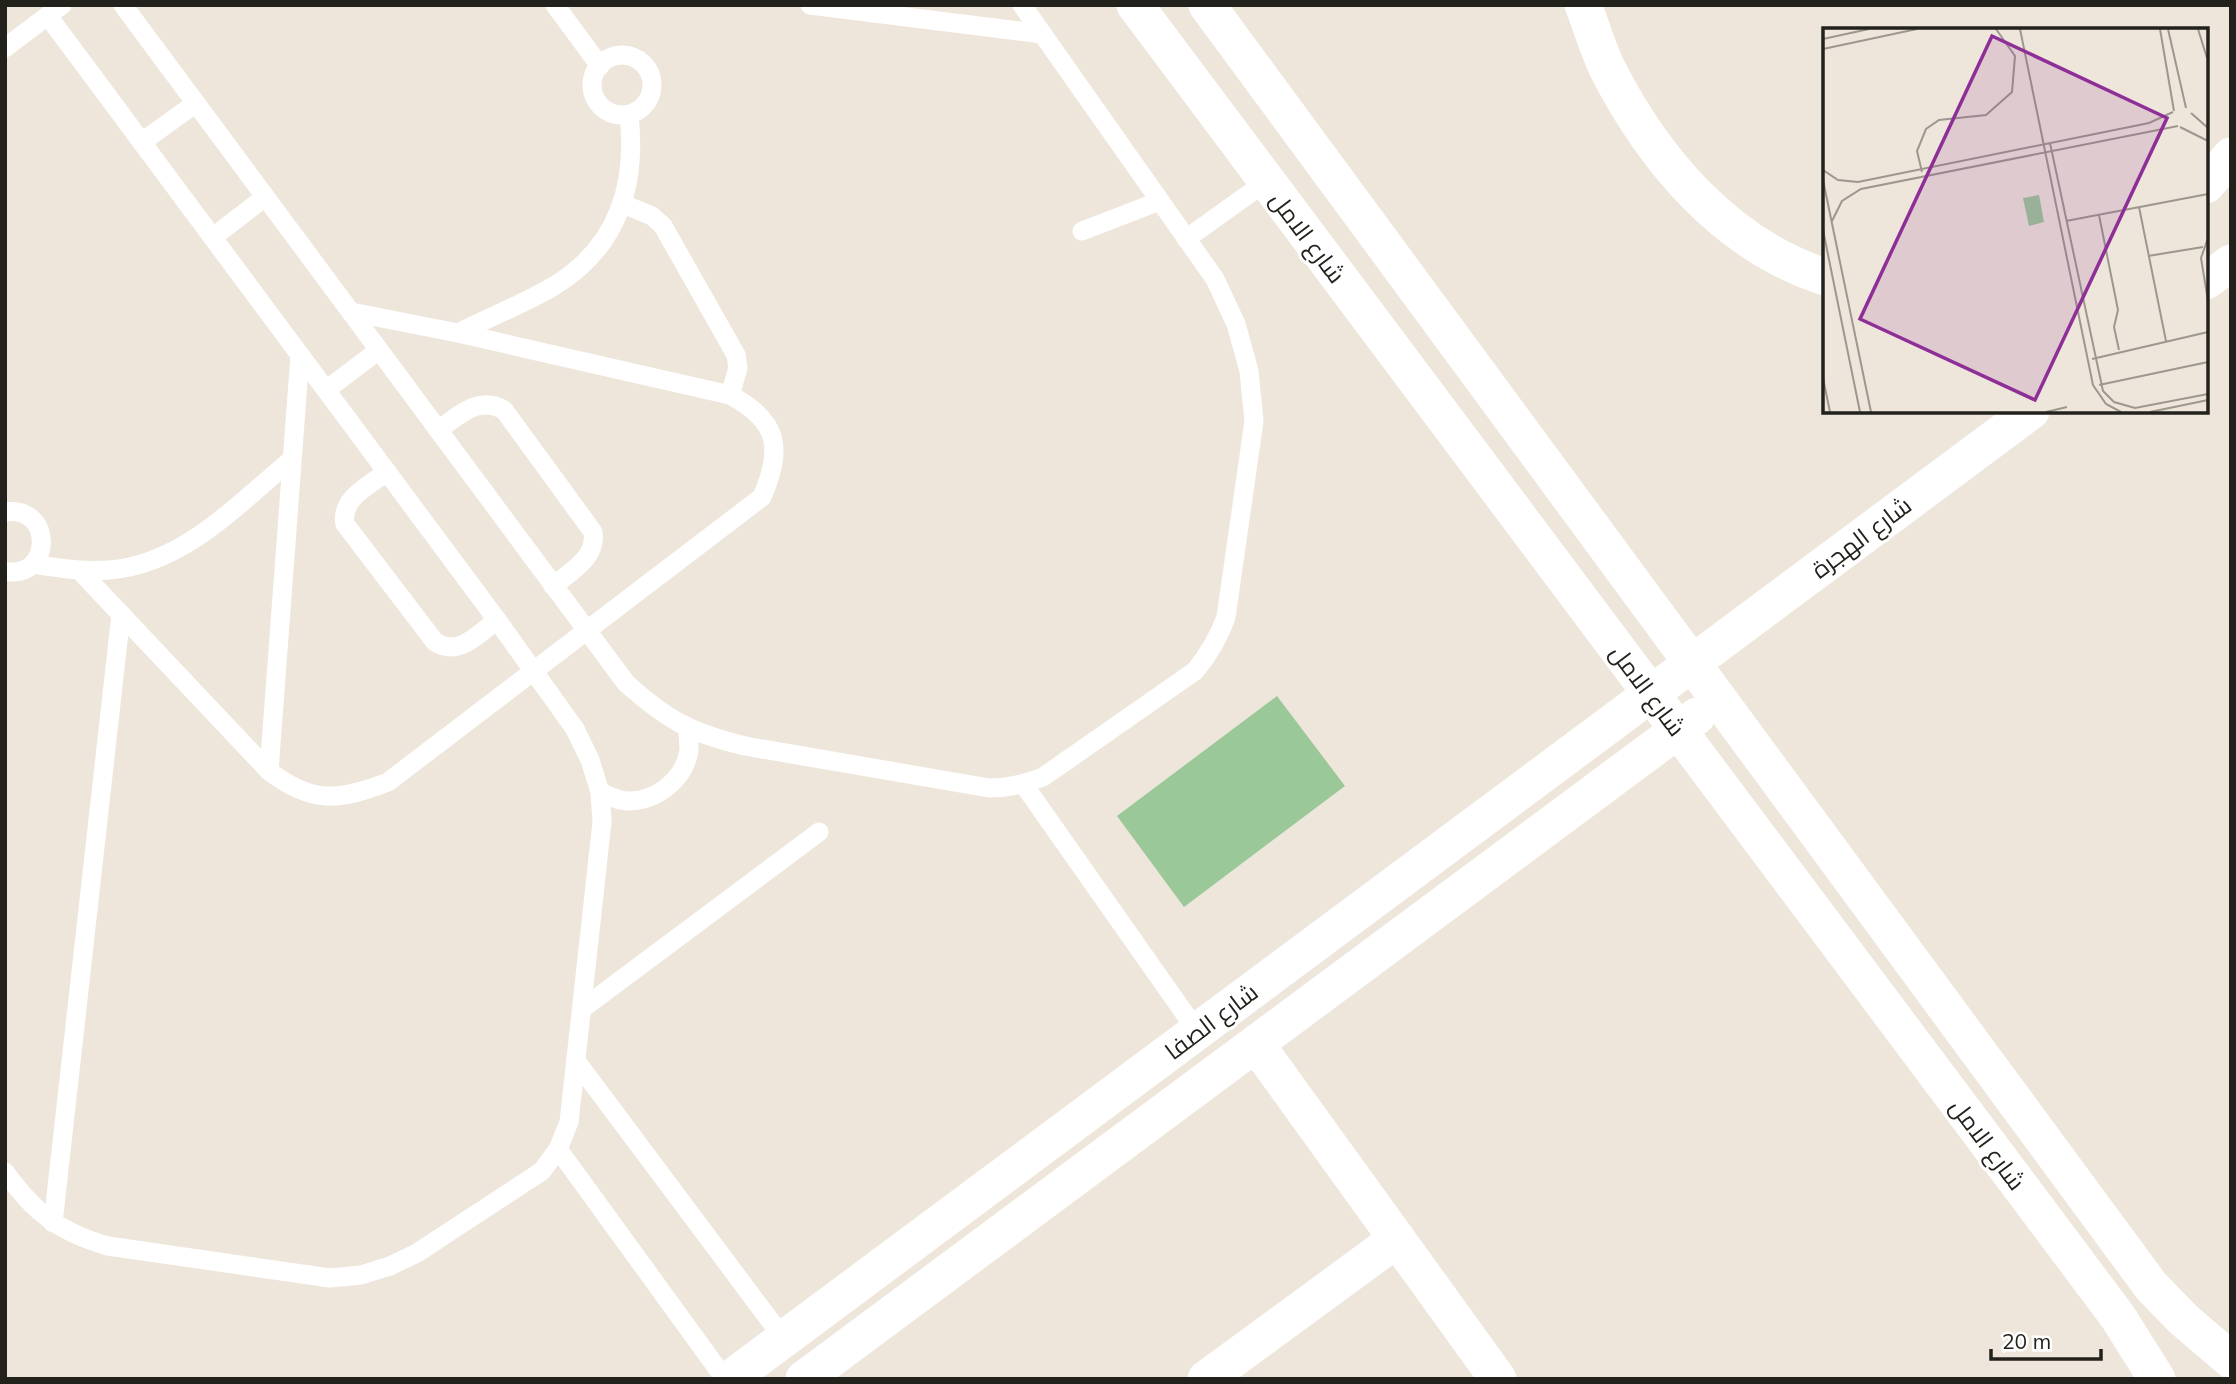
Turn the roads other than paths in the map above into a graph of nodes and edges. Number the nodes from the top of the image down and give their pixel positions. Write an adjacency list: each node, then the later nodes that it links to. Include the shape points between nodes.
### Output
1 (123, 5): 12 (lane)
2 (555, 5): 11 (lane)
3 (810, 5): 9 (lane)
4 (1022, 5): 9 (lane)
5 (1135, 5): 16 (street, شارع الامل)
6 (1207, 5): 45 (street, شارع الامل)
7 (1583, 5): 25 (street, via 1633,117 1666,163 1705,205 1750,240)
8 (55, 11): 10 (lane); 14 (lane)
9 (1043, 34): 19 (lane)
10 (5, 48)
11 (600, 66): 13 (lane, via 594,75 594,96 608,111); 13 (lane, via 610,58 634,57 651,75 649,100)
12 (196, 103): 14 (lane); 18 (lane)
13 (629, 115): 20 (lane, via 631,175)
14 (142, 142): 22 (lane)
15 (2231, 156): 17 (street)
16 (1266, 181): 23 (lane); 47 (street, شارع الامل)
17 (2208, 183)
18 (265, 197): 22 (lane); 27 (lane)
19 (1160, 201): 21 (lane); 23 (lane)
20 (623, 204): 28 (lane, via 606,236 583,264 554,286); 32 (lane, via 663,226 737,355)
21 (1082, 231)
22 (212, 237): 30 (lane)
23 (1186, 239): 52 (lane, via 1215,279 1236,324 1249,371 1254,421 1226,617 1195,671 1043,777)
24 (2231, 263): 26 (street)
25 (1823, 276)
26 (2208, 280)
27 (351, 312): 28 (lane); 29 (lane)
28 (457, 333): 32 (lane)
29 (379, 350): 31 (lane); 34 (lane)
30 (300, 355): 31 (lane); 35 (lane)
31 (326, 390): 36 (lane)
32 (730, 394): 44 (lane, via 751,406 767,424 774,447 773,471 762,497)
33 (2028, 413): 45 (street, شارع الهجرة)
34 (438, 430): 41 (lane); 41 (lane, via 476,405 486,403 504,410 593,532 595,541 588,557)
35 (291, 460): 40 (lane, via 170,553 141,564); 51 (lane)
36 (387, 472): 43 (lane); 43 (lane, via 349,501 345,524 435,642 443,647 461,646)
37 (5, 512): 38 (lane, via 25,513 41,531 43,542)
38 (33, 564): 39 (lane, via 23,570); 40 (lane)
39 (5, 570)
40 (80, 571): 42 (lane)
41 (553, 586): 44 (lane)
42 (121, 614): 51 (lane); 61 (lane)
43 (497, 620): 46 (lane)
44 (586, 630): 46 (lane); 49 (lane, via 626,683 657,710)
45 (1691, 663): 47 (street, شارع الصفا); 48 (street, شارع الامل)
46 (534, 670): 51 (lane, via 388,782 363,792 313,796); 53 (lane, via 575,729)
47 (1651, 694): 50 (street, شارع الامل); 56 (street, شارع الصفا)
48 (1718, 700): 50 (street, شارع الصفا); 64 (street, شارع الامل, via 2151,1286)
49 (688, 728): 52 (lane, via 745,746 975,786); 53 (lane, via 689,751 681,773 665,789 644,799 622,800)
50 (1678, 730): 57 (street, شارع الصفا); 69 (street, شارع الامل, via 2118,1317)
51 (269, 771)
52 (1024, 785): 56 (lane)
53 (600, 792): 55 (lane, via 602,822)
54 (819, 832): 55 (lane)
55 (582, 1009): 58 (lane)
56 (1197, 1031): 63 (street, شارع الصفا)
57 (1256, 1044): 62 (street); 66 (street, شارع الصفا)
58 (576, 1061): 59 (lane, via 569,1122); 63 (lane)
59 (558, 1149): 61 (lane, via 542,1171 417,1252 361,1275 330,1278 108,1246); 65 (lane)
60 (5, 1172): 61 (lane)
61 (53, 1223)
62 (1398, 1239): 67 (street); 68 (street)
63 (783, 1339): 65 (street, شارع الصفا)
64 (2231, 1360)
65 (728, 1379)
66 (804, 1379)
67 (1206, 1379)
68 (1498, 1379)
69 (2157, 1379)

